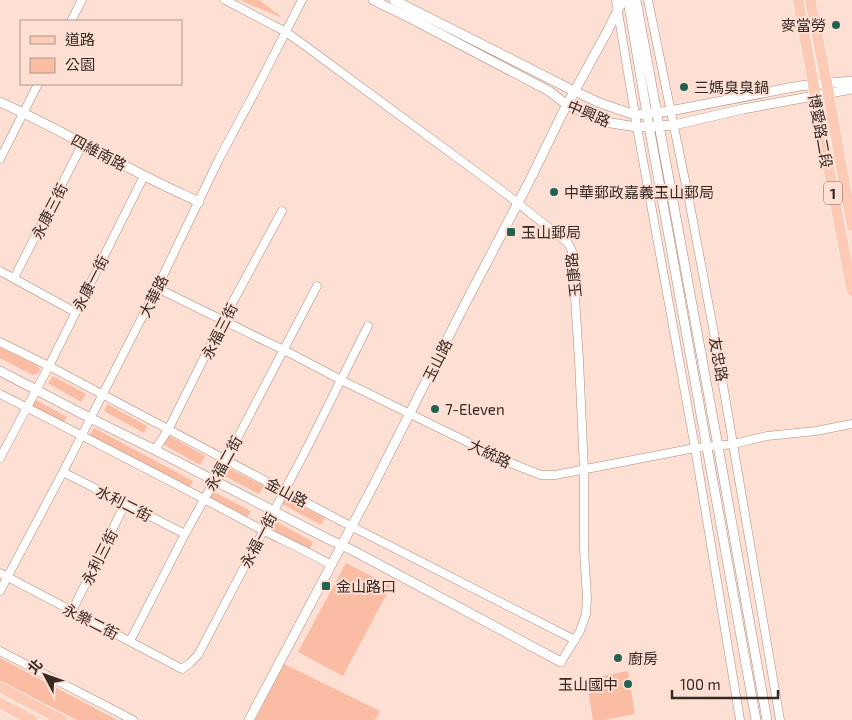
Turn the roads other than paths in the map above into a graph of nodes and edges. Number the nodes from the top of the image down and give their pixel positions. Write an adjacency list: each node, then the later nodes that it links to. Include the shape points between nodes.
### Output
1 (82, 0): 13 (street)
2 (225, 0): 14 (street, 玉康路)
3 (302, 0): 14 (street, 大華路)
4 (373, 0): 21 (street, 中興路, via 549,91)
5 (394, 0): 19 (street, 中興路)
6 (623, 0): 12 (street, 玉山路)
7 (628, 0): 25 (street, 友忠路)
8 (636, 0): 24 (street, 友忠路)
9 (648, 0): 22 (street, 友忠路)
10 (798, 0): 18 (main road, 博愛路二段 / 1)
11 (810, 0): 17 (main road, 博愛路二段 / 1)
12 (617, 4): 19 (street, 玉山路, via 607,32); 26 (street)
13 (72, 20)
14 (286, 32): 34 (street, 大華路); 35 (street, 玉康路)
15 (852, 83): 17 (street, 中興路)
16 (37, 85): 23 (street)
17 (827, 89): 18 (street, 中興路); 37 (main road, 博愛路二段 / 1)
18 (814, 90): 22 (street, 中興路); 27 (street, 中興路); 42 (main road, 博愛路二段 / 1)
19 (574, 91): 21 (street, 玉山路); 26 (street, 中興路)
20 (0, 102): 23 (street, 四維南路)
21 (567, 105): 30 (street, 中興路, via 611,123); 35 (street, 玉山路)
22 (670, 111): 24 (street, 中興路); 27 (street, 友忠路)
23 (23, 112): 31 (street, 四維南路); 32 (street)
24 (657, 112): 25 (street, 中興路); 29 (street, 友忠路)
25 (647, 113): 26 (street, 中興路); 28 (street, 友忠路)
26 (635, 115): 30 (street)
27 (674, 125): 29 (street, 中興路); 62 (street, 友忠路)
28 (649, 126): 29 (street, 中興路); 30 (street, 中興路); 64 (street, 友忠路)
29 (659, 126): 63 (street, 友忠路)
30 (637, 127): 65 (street)
31 (83, 143): 33 (street, 四維南路); 39 (street, 永康三街)
32 (0, 159)
33 (144, 176): 34 (street, 四維南路); 43 (street, 永康一街)
34 (199, 202): 41 (street, 大華路)
35 (518, 203): 55 (street, 玉山路); 69 (street, 玉康路, via 568,243 572,250)
36 (282, 212): 44 (street, 永福三街)
37 (852, 226)
38 (0, 271): 39 (street)
39 (14, 278): 43 (street)
40 (317, 286): 47 (street, 永福二街)
41 (157, 288): 44 (street, 大統路); 53 (street, 大華路)
42 (852, 291)
43 (75, 312): 48 (street, 永康一街)
44 (223, 320): 47 (street, 大統路); 58 (street, 永福三街)
45 (368, 326): 50 (street, 永福一街)
46 (0, 342): 48 (street, 金山路)
47 (284, 350): 50 (street, 大統路); 68 (street, 永福二街)
48 (49, 366): 51 (street, 永康一街); 53 (street, 金山路)
49 (0, 371): 51 (street, 金山路)
50 (341, 380): 55 (street, 大統路); 72 (street, 永福一街)
51 (36, 390): 54 (street, 永康一街); 56 (street, 金山路)
52 (0, 394): 54 (street)
53 (102, 395): 56 (street, 大華路); 58 (street, 金山路)
54 (27, 408): 59 (street); 61 (street, 永康一街)
55 (410, 414): 69 (street, 大統路, via 540,474); 76 (street, 玉山路)
56 (90, 418): 59 (street, 大華路); 66 (street, 金山路)
57 (852, 424): 62 (street, 大統路)
58 (168, 430): 66 (street, 永福三街); 68 (street, 金山路)
59 (82, 436): 70 (street, 大華路); 73 (street)
60 (0, 440): 61 (street)
61 (8, 444): 67 (street, 永康一街)
62 (734, 444): 63 (street, 大統路); 98 (street, 友忠路)
63 (718, 446): 64 (street, 大統路); 97 (street, 友忠路)
64 (708, 447): 65 (street, 大統路); 96 (street, 友忠路)
65 (695, 448): 69 (street, 大統路); 95 (street)
66 (155, 450): 71 (street, 金山路)
67 (0, 458)
68 (226, 460): 71 (street, 永福二街); 72 (street, 金山路)
69 (584, 470): 84 (street, 玉康路, via 587,598 586,614)
70 (63, 472): 74 (street, 水利二街); 81 (street, 大華路)
71 (214, 480): 73 (street, 永福二街); 75 (street, 金山路)
72 (284, 491): 75 (street, 永福一街); 76 (street, 金山路)
73 (204, 499): 77 (street); 78 (street, 永福二街)
74 (126, 504): 78 (street, 水利二街); 83 (street, 永利三街)
75 (273, 511): 77 (street, 永福一街); 79 (street, 金山路)
76 (351, 526): 79 (street, 玉山路); 84 (street, 金山路)
77 (263, 530): 80 (street); 88 (street, 永福一街, via 198,655)
78 (185, 534): 85 (street, 永福二街)
79 (342, 546): 80 (street, 玉山路); 87 (street, 金山路)
80 (331, 565): 94 (street, 玉山路)
81 (4, 575): 82 (street, 大華路); 83 (street, 永樂二街)
82 (0, 590)
83 (72, 611): 85 (street, 永樂二街)
84 (575, 640): 87 (street, 玉康路)
85 (130, 641): 88 (street, 永樂二街)
86 (0, 651): 93 (street)
87 (561, 662)
88 (182, 669)
89 (0, 687): 92 (main road)
90 (0, 703): 91 (main road)
91 (32, 720)
92 (62, 720)
93 (133, 720)
94 (249, 720)
95 (740, 720)
96 (756, 720)
97 (767, 720)
98 (780, 720)

